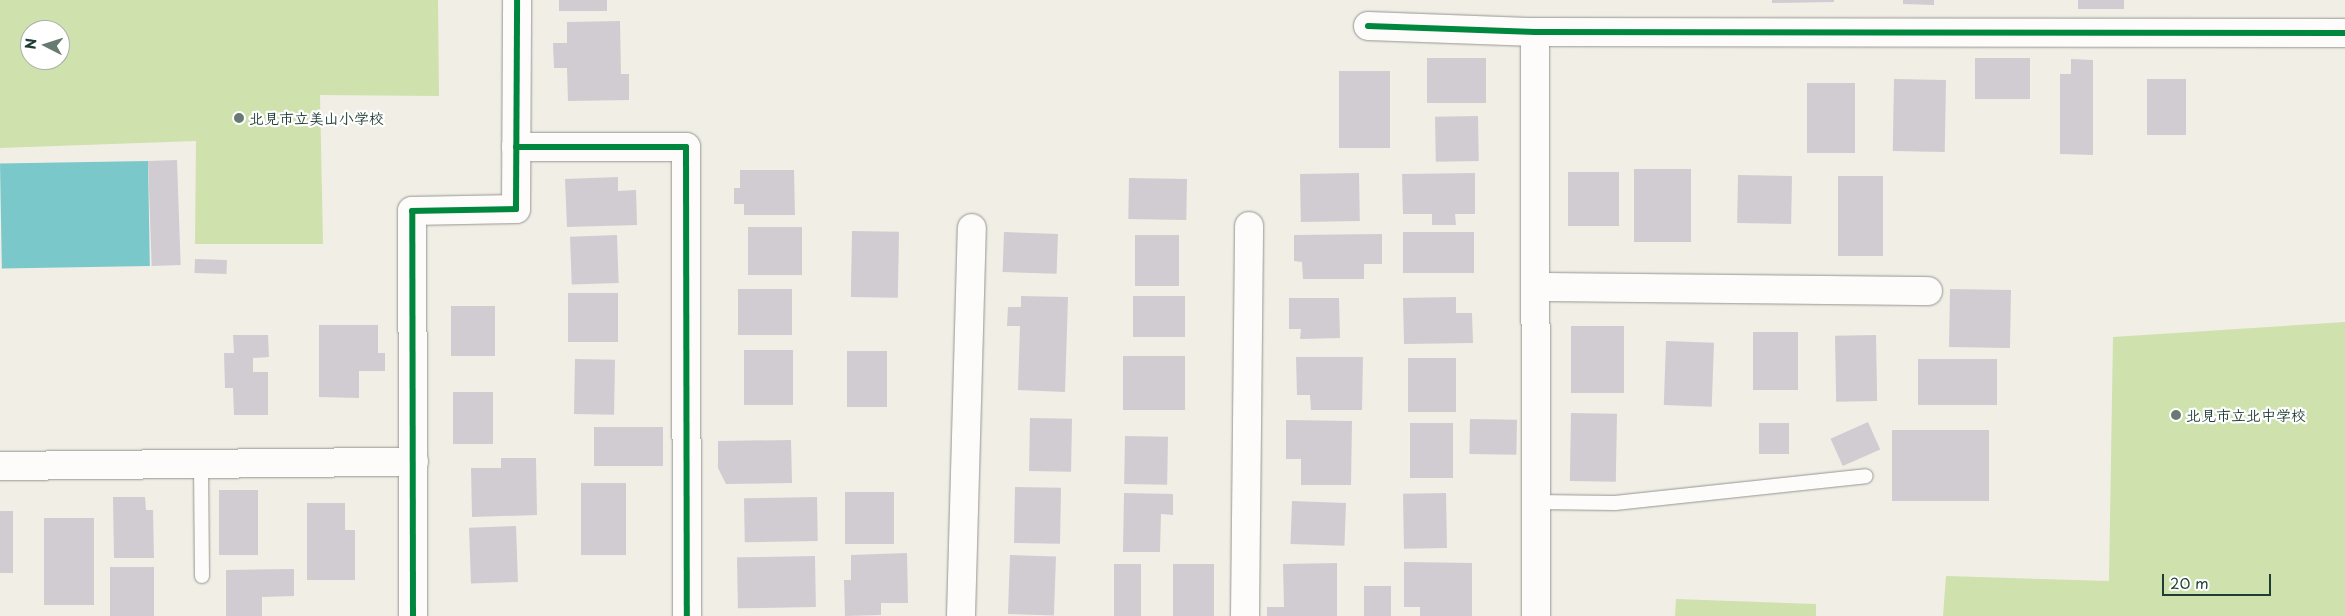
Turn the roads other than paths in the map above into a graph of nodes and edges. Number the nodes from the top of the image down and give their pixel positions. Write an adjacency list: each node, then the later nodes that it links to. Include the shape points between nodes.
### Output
1 (517, 0): 5 (street)
2 (1368, 26): 3 (street)
3 (1535, 32): 4 (street); 8 (street)
4 (2345, 33)
5 (516, 147): 10 (street, via 516,209 412,211); 17 (street, via 686,147)
6 (1249, 226): 19 (street)
7 (972, 228): 18 (street)
8 (1536, 287): 9 (street); 14 (street)
9 (1928, 290)
10 (414, 462): 11 (street); 16 (street)
11 (201, 464): 12 (street); 15 (lane)
12 (0, 466)
13 (1866, 476): 14 (lane, via 1615,503)
14 (1536, 502): 20 (street)
15 (202, 576)
16 (413, 616)
17 (687, 616)
18 (961, 616)
19 (1246, 616)
20 (1536, 616)

